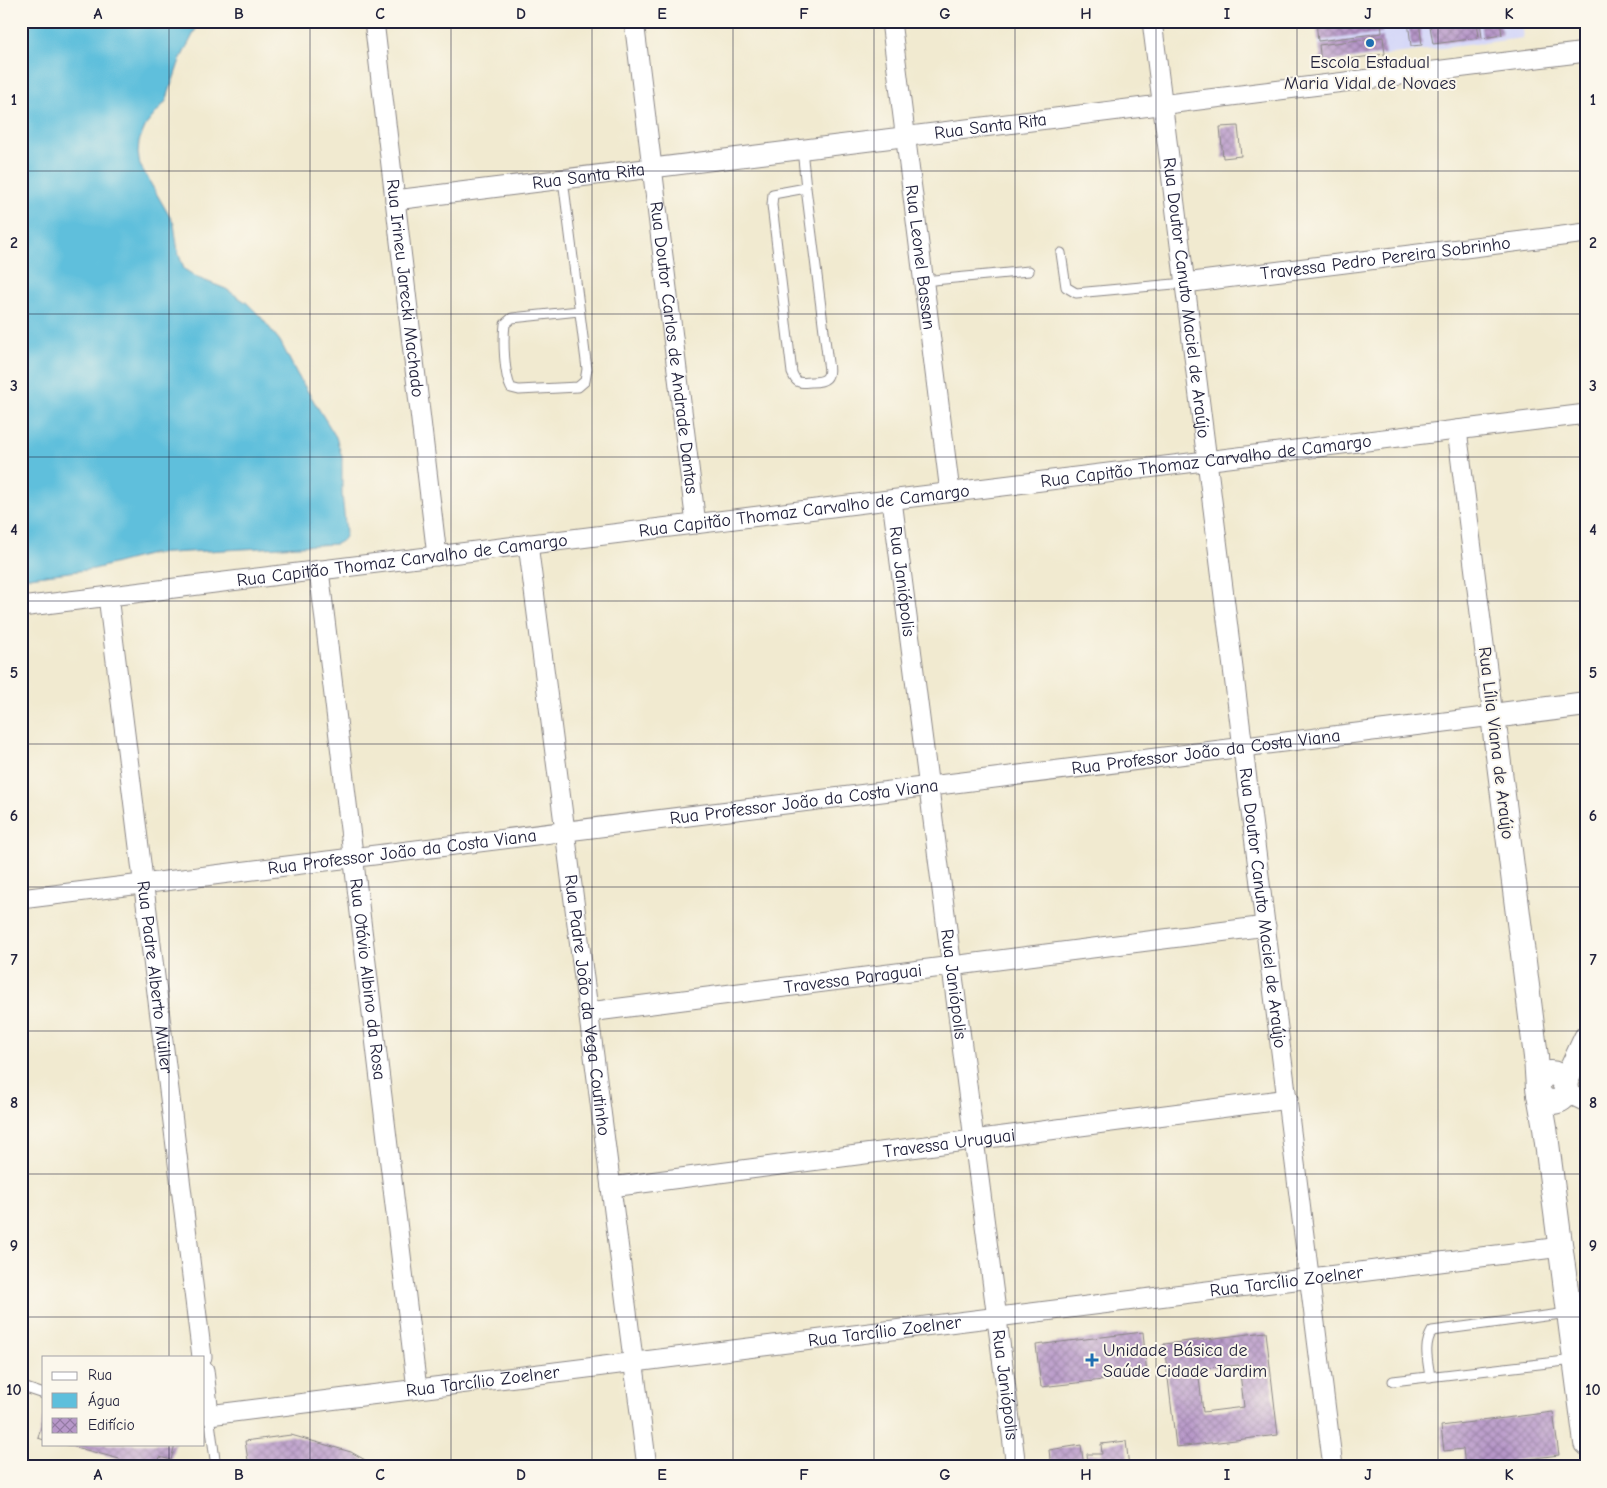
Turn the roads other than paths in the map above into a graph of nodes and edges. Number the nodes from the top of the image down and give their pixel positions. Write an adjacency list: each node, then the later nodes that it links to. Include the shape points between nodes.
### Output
1 (374, 21): 12 (street, Rua Irineu Jarecki Machado)
2 (634, 21): 9 (street, Rua Doutor Carlos de Andrade Dantas)
3 (891, 21): 7 (street, Rua Leonel Bassan)
4 (1152, 21): 6 (street, Rua Doutor Canuto Maciel de Araújo)
5 (1586, 52): 6 (street, Rua Santa Rita)
6 (1163, 105): 7 (street, Rua Santa Rita); 17 (street, Rua Doutor Canuto Maciel de Araújo)
7 (906, 137): 8 (street, Rua Santa Rita); 16 (street, Rua Leonel Bassan)
8 (802, 150): 9 (street, Rua Santa Rita); 11 (lane)
9 (652, 168): 10 (street, Rua Santa Rita); 24 (street, Rua Doutor Carlos de Andrade Dantas)
10 (562, 179): 12 (street, Rua Santa Rita); 18 (lane)
11 (806, 188): 11 (lane, via 773,194 772,205 792,373 799,382 820,382 830,372)
12 (395, 200): 26 (street, Rua Irineu Jarecki Machado)
13 (1586, 233): 17 (street, Travessa Pedro Pereira Sobrinho)
14 (1061, 254): 17 (lane, via 1066,287 1076,293)
15 (1029, 271): 16 (lane)
16 (924, 281): 22 (street, Rua Leonel Bassan)
17 (1185, 283): 21 (street, Rua Doutor Canuto Maciel de Araújo)
18 (579, 311): 18 (lane, via 587,369 585,381 578,387 511,388 507,381 505,324 512,318)
19 (1586, 414): 20 (street, Rua Capitão Thomaz Carvalho de Camargo)
20 (1457, 430): 21 (street, Rua Capitão Thomaz Carvalho de Camargo); 31 (street, Rua Lília Viana de Araújo)
21 (1208, 461): 22 (street, Rua Capitão Thomaz Carvalho de Camargo); 32 (street, Rua Doutor Canuto Maciel de Araújo)
22 (950, 492): 23 (street, Rua Capitão Thomaz Carvalho de Camargo)
23 (892, 500): 24 (street, Rua Capitão Thomaz Carvalho de Camargo); 33 (street, Rua Janiópolis)
24 (696, 524): 25 (street, Rua Capitão Thomaz Carvalho de Camargo)
25 (528, 544): 26 (street, Rua Capitão Thomaz Carvalho de Camargo); 34 (street, Rua Padre João da Vega Coutinho)
26 (437, 556): 27 (street, Rua Capitão Thomaz Carvalho de Camargo)
27 (319, 570): 28 (street, Rua Capitão Thomaz Carvalho de Camargo); 35 (street, Rua Otávio Albino da Rosa)
28 (108, 596): 29 (street, Rua Capitão Thomaz Carvalho de Camargo); 36 (street, Rua Padre Alberto Müller)
29 (21, 607)
30 (1586, 704): 31 (street, Rua Professor João da Costa Viana)
31 (1493, 716): 32 (street, Rua Professor João da Costa Viana); 42 (street, Rua Lília Viana de Araújo)
32 (1243, 747): 33 (street, Rua Professor João da Costa Viana); 38 (street, Rua Doutor Canuto Maciel de Araújo)
33 (929, 786): 34 (street, Rua Professor João da Costa Viana); 39 (street, Rua Janiópolis)
34 (565, 831): 35 (street, Rua Professor João da Costa Viana); 40 (street, Rua Padre João da Vega Coutinho)
35 (353, 858): 36 (street, Rua Professor João da Costa Viana); 57 (street, Rua Otávio Albino da Rosa)
36 (144, 884): 37 (street, Rua Professor João da Costa Viana); 50 (street, Rua Padre Alberto Müller)
37 (21, 899)
38 (1266, 926): 39 (street, Travessa Paraguai); 43 (street, Rua Doutor Canuto Maciel de Araújo)
39 (952, 966): 40 (street, Travessa Paraguai); 44 (street, Rua Janiópolis)
40 (589, 1012): 45 (street, Rua Padre João da Vega Coutinho)
41 (1586, 1038): 42 (street)
42 (1553, 1086): 46 (street, Rua Lília Viana de Araújo, via 1545,1128)
43 (1288, 1099): 44 (street, Travessa Uruguai); 47 (street, Rua Doutor Canuto Maciel de Araújo)
44 (974, 1140): 45 (street, Travessa Uruguai); 48 (street, Rua Janiópolis)
45 (611, 1187): 52 (street, Rua Padre João da Vega Coutinho)
46 (1561, 1247): 47 (street, Rua Tarcílio Zoelner); 49 (street, Rua Lília Viana de Araújo)
47 (1310, 1278): 48 (street, Rua Tarcílio Zoelner); 64 (street, Rua Doutor Canuto Maciel de Araújo)
48 (997, 1317): 52 (street, Rua Tarcílio Zoelner); 63 (street, Rua Janiópolis)
49 (1575, 1327): 51 (street, Rua Lília Viana de Araújo); 53 (lane, via 1432,1331 1426,1346)
50 (202, 1356)
51 (1575, 1360): 53 (lane); 60 (street, Rua Lília Viana de Araújo)
52 (634, 1362): 57 (street, Rua Tarcílio Zoelner); 62 (street, Rua Padre João da Vega Coutinho)
53 (1430, 1377): 54 (lane)
54 (1393, 1381)
55 (205, 1386): 59 (street)
56 (26, 1388): 58 (lane)
57 (417, 1389): 59 (street, Rua Tarcílio Zoelner)
58 (42, 1393)
59 (207, 1419): 61 (lane)
60 (1586, 1443)
61 (216, 1467)
62 (648, 1467)
63 (1016, 1467)
64 (1333, 1467)

